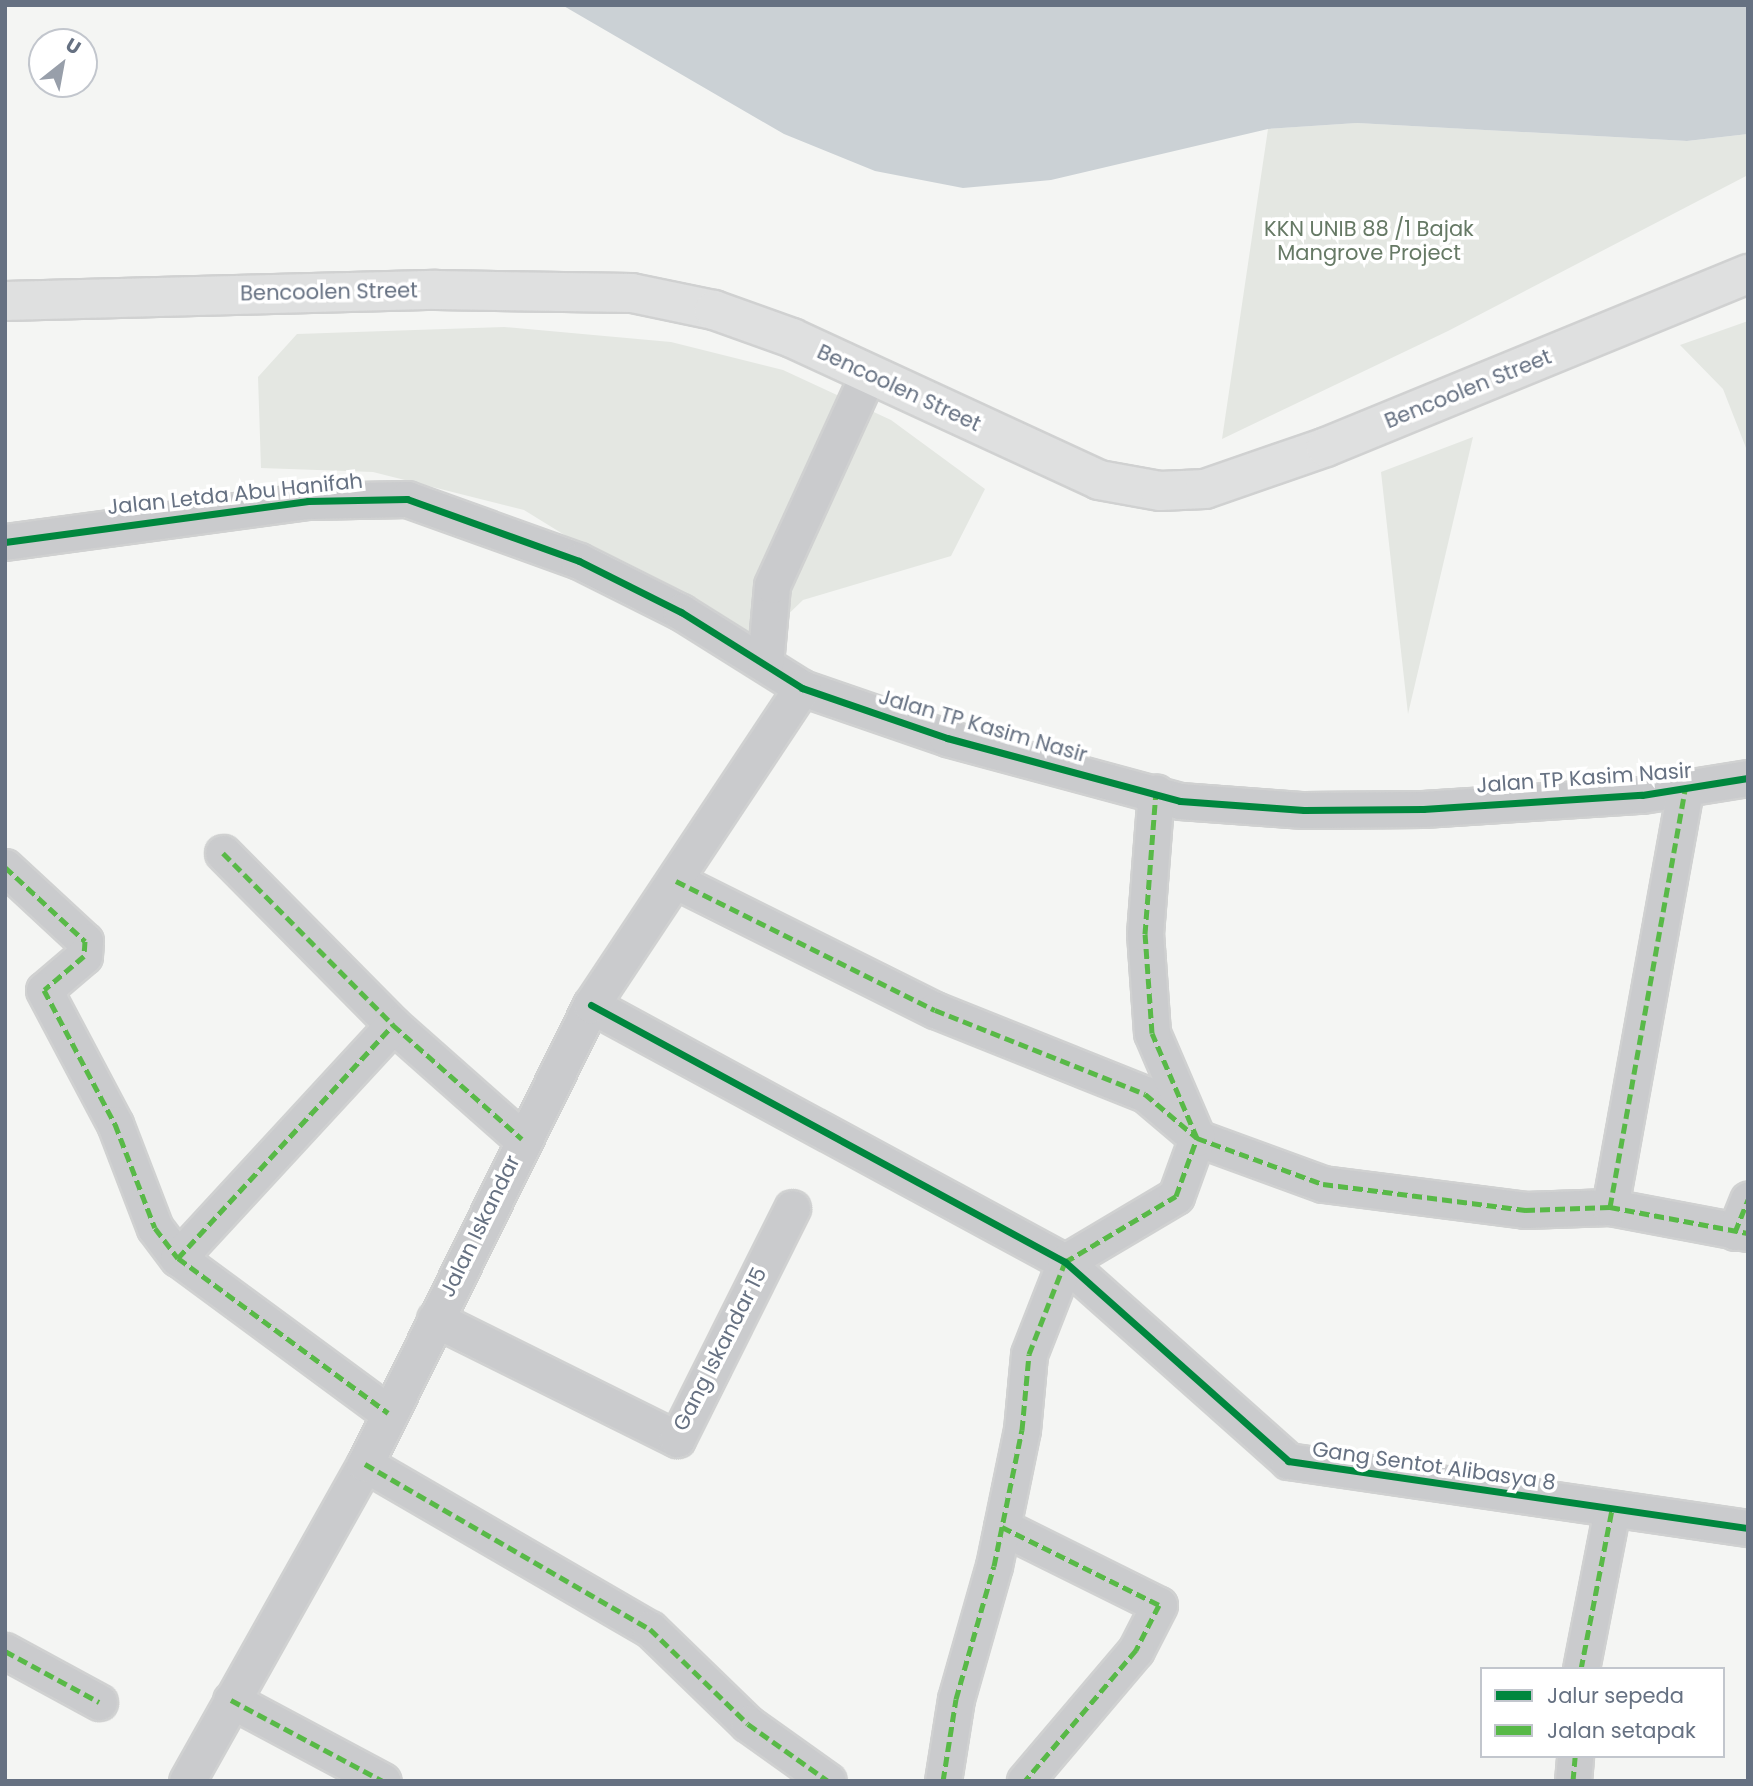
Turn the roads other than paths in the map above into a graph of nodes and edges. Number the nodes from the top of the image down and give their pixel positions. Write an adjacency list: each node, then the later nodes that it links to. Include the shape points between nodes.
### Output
1 (1748, 274): 3 (main road, Bencoolen Street, via 1326,447 1205,489 1160,491 1099,480)
2 (5, 301): 3 (main road, Bencoolen Street, via 436,290 632,293 714,310)
3 (868, 374): 5 (street, via 772,585)
4 (5, 542): 5 (street, Jalan Letda Abu Hanifah, via 308,501 407,499 579,561 681,611)
5 (765, 664): 6 (street, Jalan Letda Abu Hanifah)
6 (802, 688): 9 (street, Jalan TP Kasim Nasir, via 947,738); 12 (street, Jalan Iskandar)
7 (1748, 778): 8 (street, Jalan TP Kasim Nasir)
8 (1685, 790): 9 (street, Jalan TP Kasim Nasir, via 1304,810); 17 (street)
9 (1168, 796): 15 (street, via 1145,934 1152,1033)
10 (223, 853): 14 (street)
11 (5, 867): 20 (street, via 85,941 84,956 47,982 45,993 115,1124 155,1228)
12 (676, 881): 13 (street, Jalan Iskandar); 15 (street, via 935,1010 1145,1094)
13 (592, 1005): 16 (street, Jalan Iskandar); 21 (street, Gang Sentot Alibasya 8)
14 (393, 1025): 16 (street); 20 (street)
15 (1197, 1138): 17 (street, via 1323,1184 1525,1210); 21 (street, via 1175,1196)
16 (522, 1139): 22 (street, Jalan Iskandar)
17 (1610, 1207): 19 (street)
18 (792, 1208): 22 (street, Gang Iskandar 15, via 677,1439)
19 (1744, 1222)
20 (178, 1258): 23 (street)
21 (1065, 1262): 25 (street, Gang Sentot Alibasya 8, via 1281,1458 1310,1468 1468,1484); 26 (street, via 1029,1354)
22 (435, 1319): 23 (street, Jalan Iskandar)
23 (388, 1413): 24 (street, Jalan Iskandar)
24 (365, 1464): 30 (street, Jalan Iskandar); 35 (street, via 650,1629 748,1724)
25 (1612, 1509): 27 (street, Gang Sentot Alibasya 8); 29 (street)
26 (1002, 1527): 36 (street, via 956,1699); 37 (street, via 1159,1605 1136,1650)
27 (1748, 1528)
28 (5, 1651): 31 (street)
29 (1581, 1667)
30 (231, 1700): 33 (street, Jalan Iskandar); 34 (street)
31 (99, 1702)
32 (1575, 1758): 38 (street)
33 (187, 1781)
34 (383, 1781)
35 (828, 1781)
36 (943, 1781)
37 (1024, 1781)
38 (1573, 1781)

